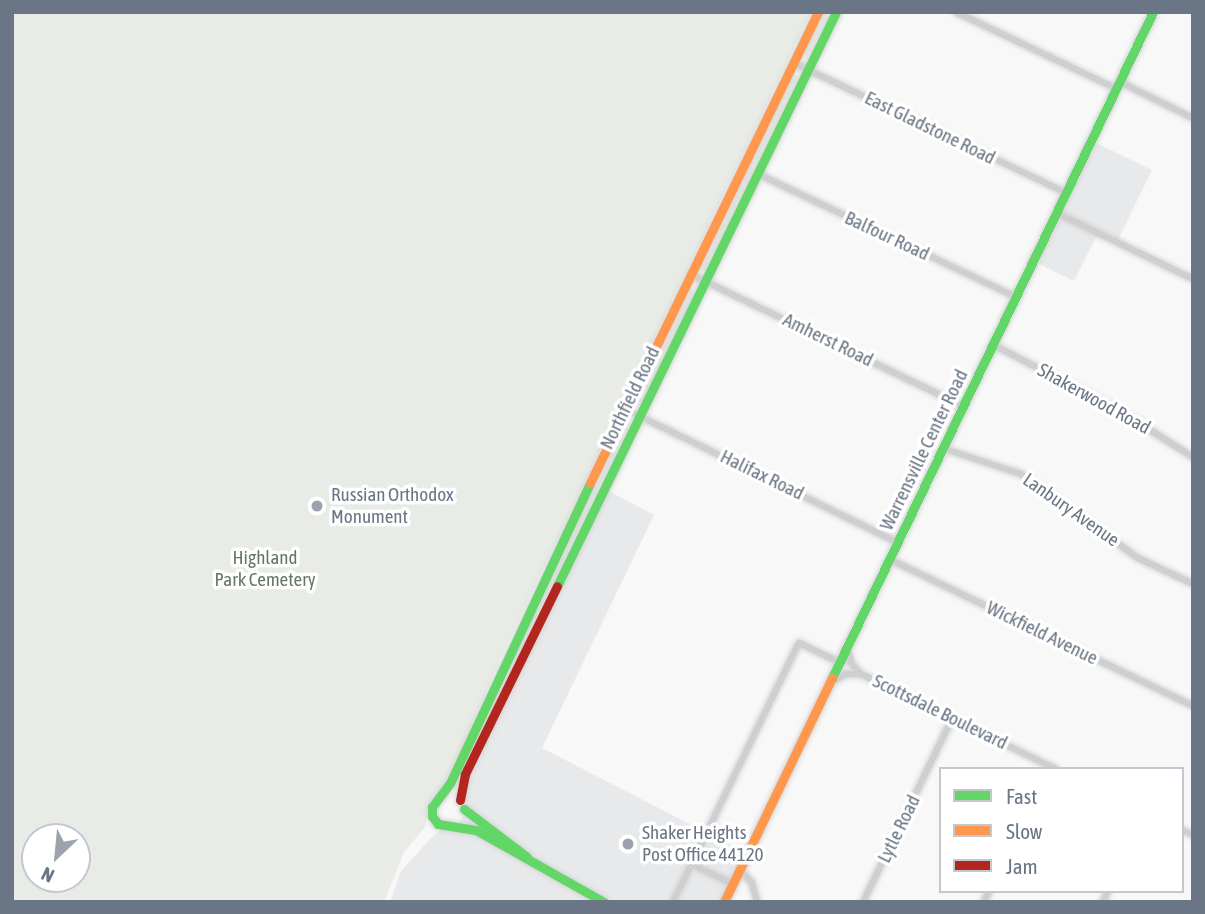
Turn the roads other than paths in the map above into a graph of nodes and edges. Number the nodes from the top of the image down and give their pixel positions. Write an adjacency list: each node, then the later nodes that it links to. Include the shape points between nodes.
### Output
1 (818, 12): 5 (main road, Northfield Road)
2 (836, 12): 6 (main road, Northfield Road)
3 (956, 12): 7 (street)
4 (1153, 12): 7 (main road, Warrensville Center Road)
5 (794, 63): 6 (street, East Gladstone Road); 12 (main road, Northfield Road)
6 (808, 69): 9 (main road, Northfield Road); 10 (street, East Gladstone Road)
7 (1119, 86): 8 (street); 10 (main road, Warrensville Center Road)
8 (1193, 118)
9 (758, 174): 14 (main road, Northfield Road); 15 (street, Balfour Road)
10 (1066, 193): 11 (main road, Warrensville Center Road)
11 (1057, 213): 13 (street); 15 (main road, Warrensville Center Road)
12 (690, 274): 14 (street, Amherst Road); 18 (main road, Northfield Road)
13 (1193, 279)
14 (706, 281): 17 (street, Amherst Road); 19 (main road, Northfield Road)
15 (1016, 297): 16 (main road, Warrensville Center Road)
16 (994, 345): 17 (main road, Warrensville Center Road); 21 (street, Shakerwood Road, via 1118,410)
17 (965, 407): 20 (main road, Warrensville Center Road)
18 (625, 409): 19 (street, Halifax Road); 32 (main road, Northfield Road)
19 (641, 416): 22 (street, Halifax Road); 33 (main road, Northfield Road, via 465,774)
20 (945, 449): 22 (main road, Warrensville Center Road); 24 (street, Lanbury Avenue, via 1021,474 1138,558)
21 (1193, 457)
22 (899, 543): 23 (main road, Warrensville Center Road)
23 (891, 560): 25 (main road, Warrensville Center Road); 29 (street, Wickfield Avenue)
24 (1193, 584)
25 (848, 649): 26 (main road, Warrensville Center Road); 27 (street, Scottsdale Boulevard, via 851,663)
26 (841, 663): 28 (main road, Warrensville Center Road); 35 (street, via 799,643)
27 (862, 674): 28 (street, Scottsdale Boulevard, via 846,674); 30 (street, Scottsdale Boulevard)
28 (832, 681): 37 (main road, Warrensville Center Road)
29 (1193, 706)
30 (952, 719): 31 (street, Scottsdale Boulevard); 43 (street, Lytle Road)
31 (1049, 767)
32 (442, 796): 33 (main road); 34 (main road, via 433,804 432,816 441,826)
33 (462, 805): 34 (main road, via 463,817); 36 (main road)
34 (455, 826): 36 (main road, via 475,830)
35 (691, 864): 38 (street); 40 (street)
36 (541, 868): 39 (main road)
37 (740, 870): 38 (main road, Warrensville Center Road); 42 (street, via 752,883)
38 (733, 884): 41 (main road, Warrensville Center Road)
39 (604, 902)
40 (673, 902)
41 (724, 902)
42 (757, 902)
43 (863, 902)

